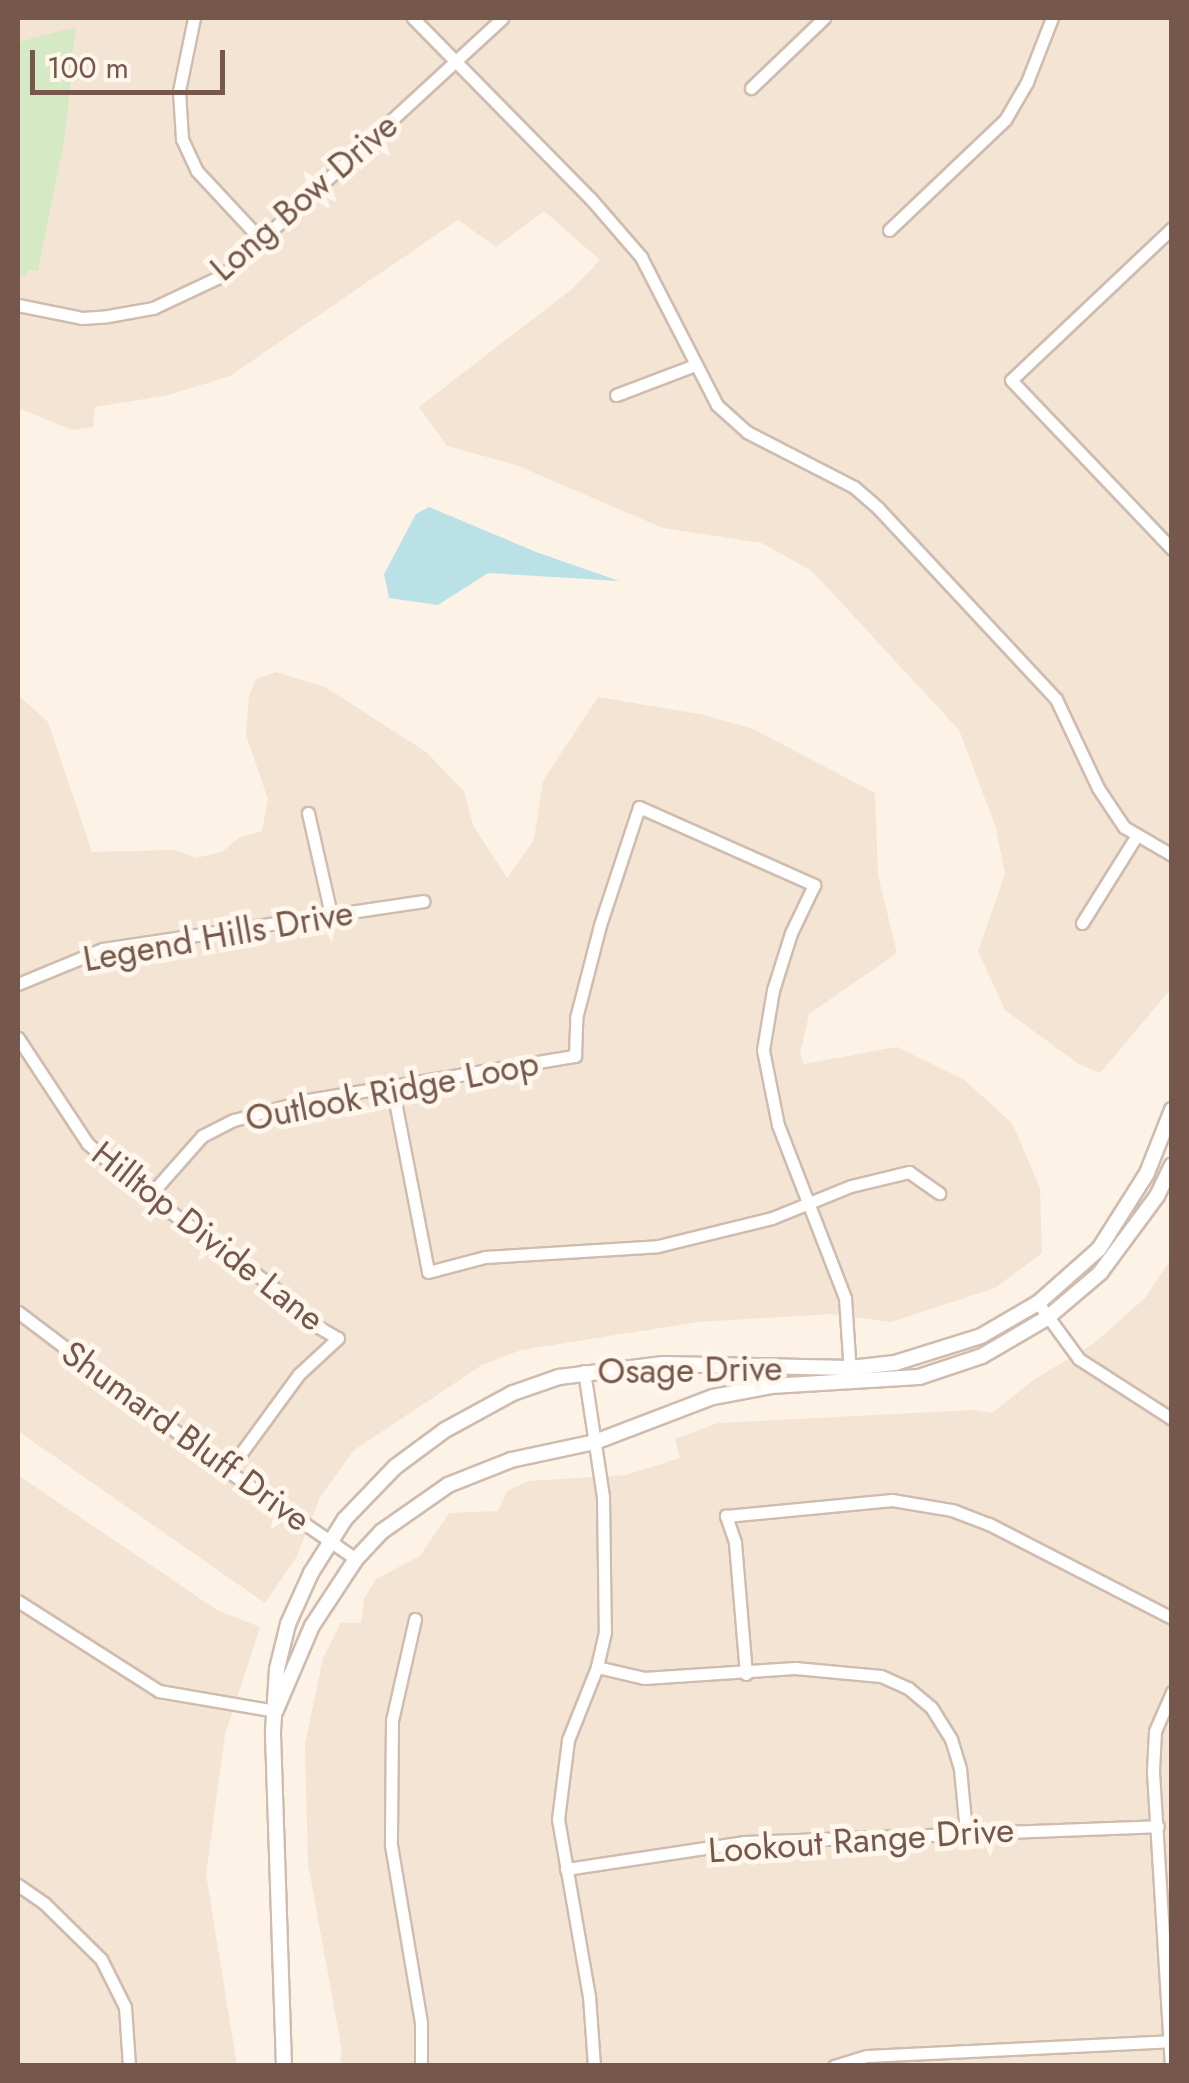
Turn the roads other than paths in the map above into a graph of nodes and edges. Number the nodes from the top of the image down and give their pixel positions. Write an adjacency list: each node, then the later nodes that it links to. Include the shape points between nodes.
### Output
1 (194, 18): 10 (street, via 179,92 182,139 197,170)
2 (413, 18): 6 (street)
3 (502, 18): 6 (street, Long Bow Drive)
4 (824, 18): 7 (street)
5 (1052, 18): 9 (street, via 1005,120)
6 (456, 61): 10 (street, Long Bow Drive); 12 (street, via 641,258)
7 (752, 88)
8 (1172, 228): 14 (street, via 1011,380)
9 (889, 230)
10 (262, 241): 11 (street, Long Bow Drive, via 223,275 154,308 82,318)
11 (18, 305)
12 (695, 365): 13 (street); 16 (street, via 717,405 747,432 854,487 1002,639 1056,699 1098,788)
13 (616, 395)
14 (1172, 549)
15 (308, 814): 19 (street)
16 (1137, 836): 17 (street); 20 (street)
17 (1172, 855)
18 (422, 900): 19 (street, Legend Hills Drive)
19 (331, 914): 21 (street, Legend Hills Drive, via 103,949)
20 (1082, 924)
21 (18, 984)
22 (18, 1038): 27 (street, Hilltop Divide Lane, via 88,1144)
23 (392, 1086): 27 (street, Outlook Ridge Loop, via 234,1120 202,1136); 28 (street, via 428,1272 485,1257 658,1246); 28 (street, Outlook Ridge Loop, via 574,1056 576,1018 600,926 639,807 814,885 791,933 763,1050 778,1125)
24 (1172, 1110): 29 (street, Osage Drive, via 1119,1222)
25 (1172, 1165): 31 (street, Osage Drive, via 1122,1246)
26 (940, 1193): 28 (street, via 909,1172)
27 (149, 1196): 36 (street, Hilltop Divide Lane, via 338,1338 299,1374)
28 (812, 1203): 33 (street, via 845,1298)
29 (1038, 1303): 31 (street); 33 (street, Osage Drive, via 944,1351)
30 (18, 1312): 36 (street, Shumard Bluff Drive)
31 (1048, 1318): 33 (street, Osage Drive, via 949,1370 887,1382); 34 (street, via 1079,1359)
32 (584, 1371): 33 (street, Osage Drive, via 663,1364); 35 (street); 37 (street, Osage Drive, via 513,1393 444,1430 396,1467)
33 (850, 1376): 35 (street, Osage Drive, via 743,1390)
34 (1172, 1419)
35 (595, 1442): 38 (street, Osage Drive, via 511,1460 448,1485 381,1532); 42 (street, via 605,1595)
36 (228, 1471): 37 (street, Shumard Bluff Drive)
37 (330, 1539): 38 (street, Shumard Bluff Drive); 45 (street, Osage Drive, via 288,1624 276,1669)
38 (356, 1559): 45 (street, Osage Drive, via 312,1626)
39 (18, 1601): 45 (street, via 159,1692)
40 (1172, 1618): 43 (street, via 952,1510 892,1500 726,1516)
41 (416, 1619): 54 (street, via 392,1720 391,1845 422,2023)
42 (597, 1667): 43 (street, via 644,1678); 48 (street, via 568,1740 558,1819)
43 (746, 1674): 47 (street, via 836,1670 881,1676 908,1688 932,1707 950,1739)
44 (1172, 1692): 46 (street, via 1155,1731)
45 (276, 1711): 53 (street, Osage Drive)
46 (1158, 1826): 47 (street, Lookout Range Drive); 50 (street)
47 (966, 1830): 48 (street, Lookout Range Drive, via 744,1842)
48 (566, 1869): 55 (street)
49 (18, 1886): 52 (street, via 101,1959 126,2007)
50 (1170, 2042): 51 (street); 57 (street)
51 (1002, 2059): 56 (street, via 867,2056)
52 (129, 2066)
53 (284, 2066)
54 (421, 2066)
55 (594, 2066)
56 (834, 2066)
57 (1171, 2066)

